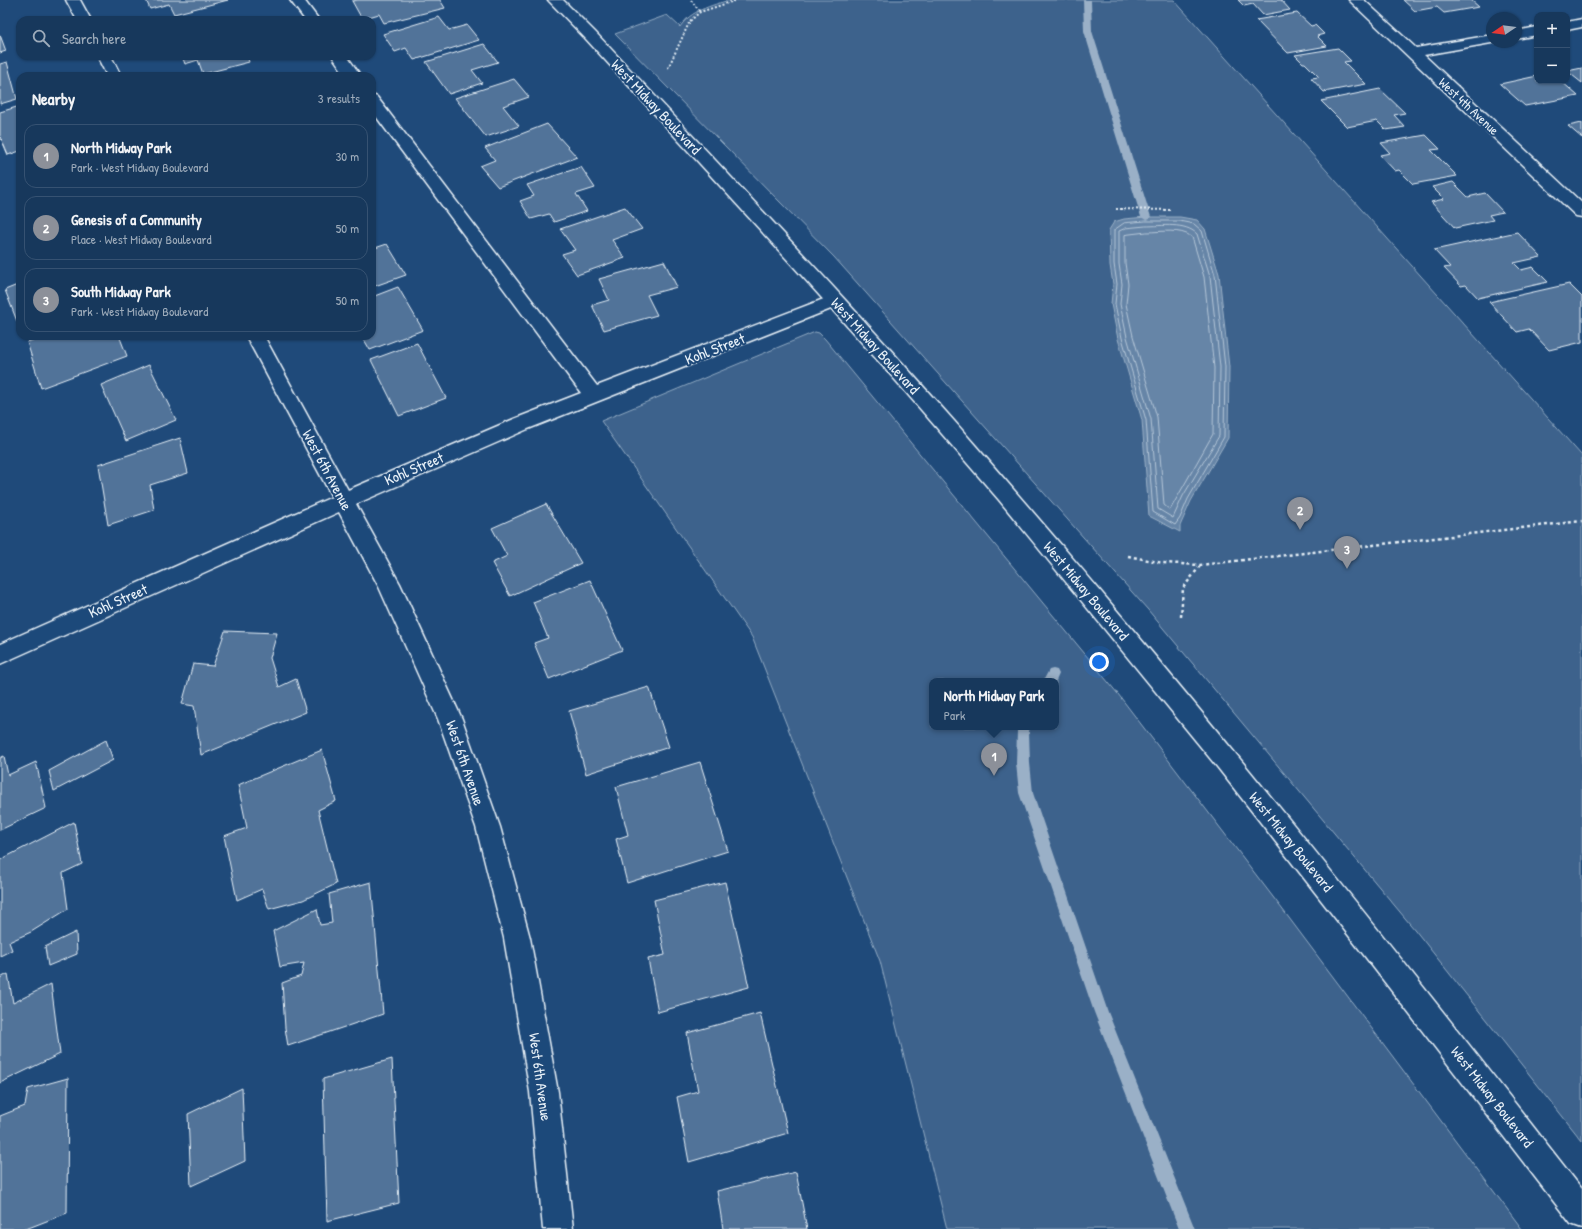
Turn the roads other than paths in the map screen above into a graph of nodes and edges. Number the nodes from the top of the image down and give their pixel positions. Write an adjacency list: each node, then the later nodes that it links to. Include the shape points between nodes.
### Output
1 (73, 0): 5 (street)
2 (297, 0): 6 (street)
3 (555, 0): 19 (street, West Midway Boulevard)
4 (1356, 0): 12 (street, West 4th Avenue)
5 (82, 16)
6 (309, 16)
7 (1582, 23): 8 (street)
8 (1570, 25)
9 (1534, 32): 10 (street)
10 (1522, 34)
11 (1486, 40): 12 (street)
12 (1412, 53): 18 (street, West 4th Avenue)
13 (106, 60): 15 (street)
14 (342, 60): 16 (street)
15 (112, 72)
16 (351, 72)
17 (376, 105): 21 (street)
18 (1582, 212)
19 (835, 301): 21 (street, Kohl Street); 24 (street, West Midway Boulevard, via 1005,493 1181,705 1411,993)
20 (257, 340): 22 (street, West 6th Avenue)
21 (594, 396): 22 (street, Kohl Street, via 506,430)
22 (343, 500): 23 (street, Kohl Street); 25 (street, West 6th Avenue, via 389,584 450,719 488,827 517,938 544,1092)
23 (0, 654)
24 (1582, 1213)
25 (558, 1229)

